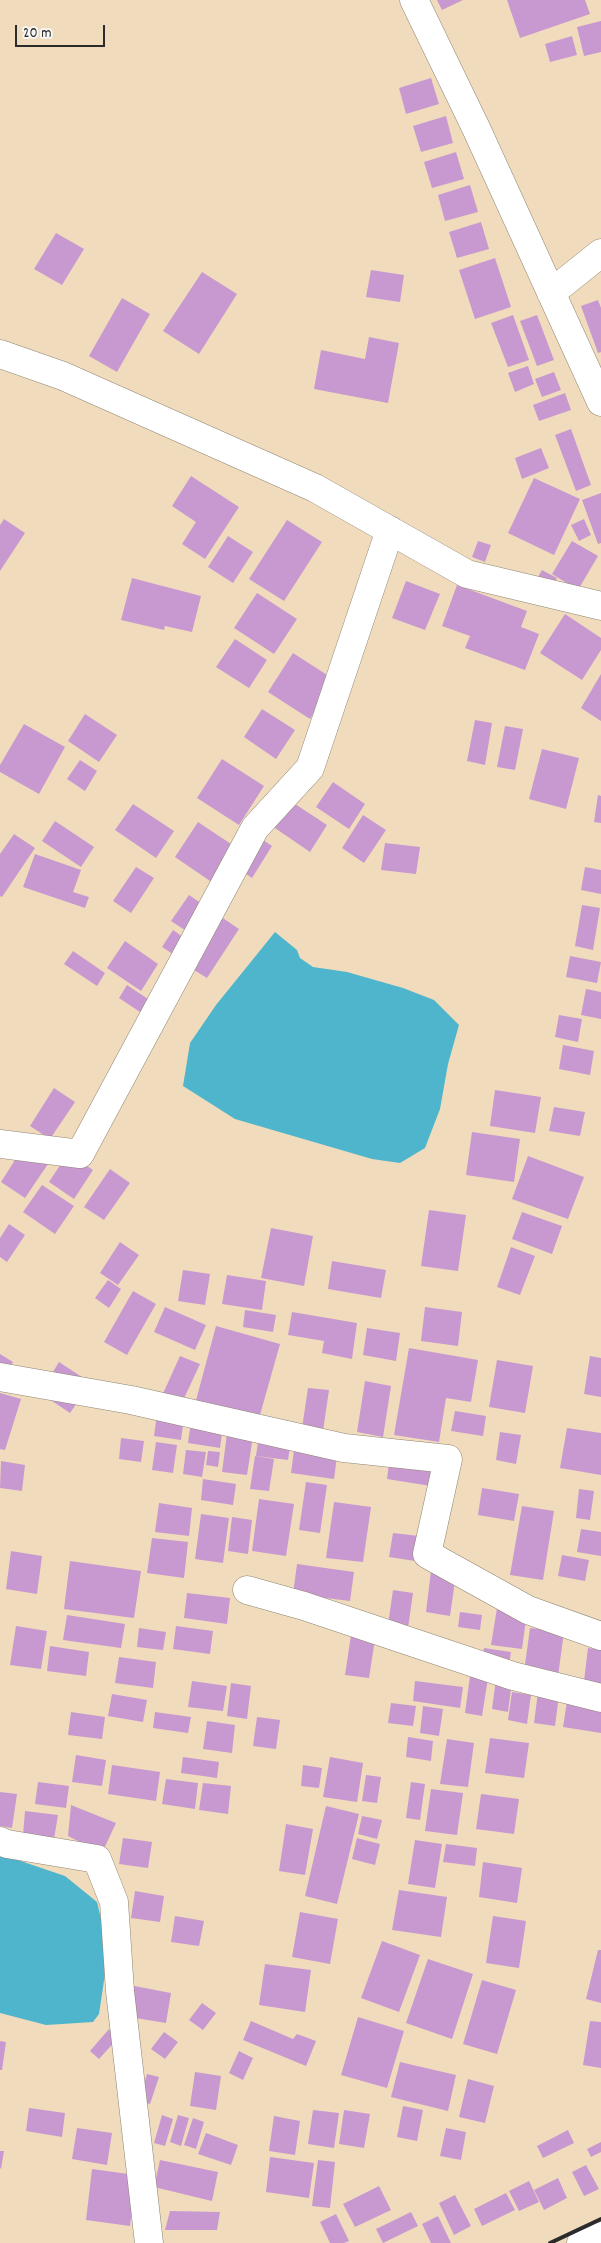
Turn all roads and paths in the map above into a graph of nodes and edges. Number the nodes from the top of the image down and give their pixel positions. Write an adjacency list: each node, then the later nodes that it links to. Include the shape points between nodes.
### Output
1 (414, 0): 3 (street)
2 (601, 253): 3 (street)
3 (551, 292): 5 (street)
4 (0, 354): 6 (street, via 62,376 315,488)
5 (601, 402)
6 (390, 530): 7 (street, via 467,574); 8 (street, via 310,768 255,828 80,1154)
7 (601, 606)
8 (0, 1144)
9 (0, 1377): 11 (street, via 131,1400 344,1448 448,1458 427,1554 528,1610)
10 (247, 1590): 12 (street, via 513,1676)
11 (601, 1636)
12 (601, 1698)
13 (0, 1841): 15 (street, via 97,1859 114,1902 120,1991)
14 (601, 2236): 16 (street)
15 (149, 2243)
16 (581, 2243)

